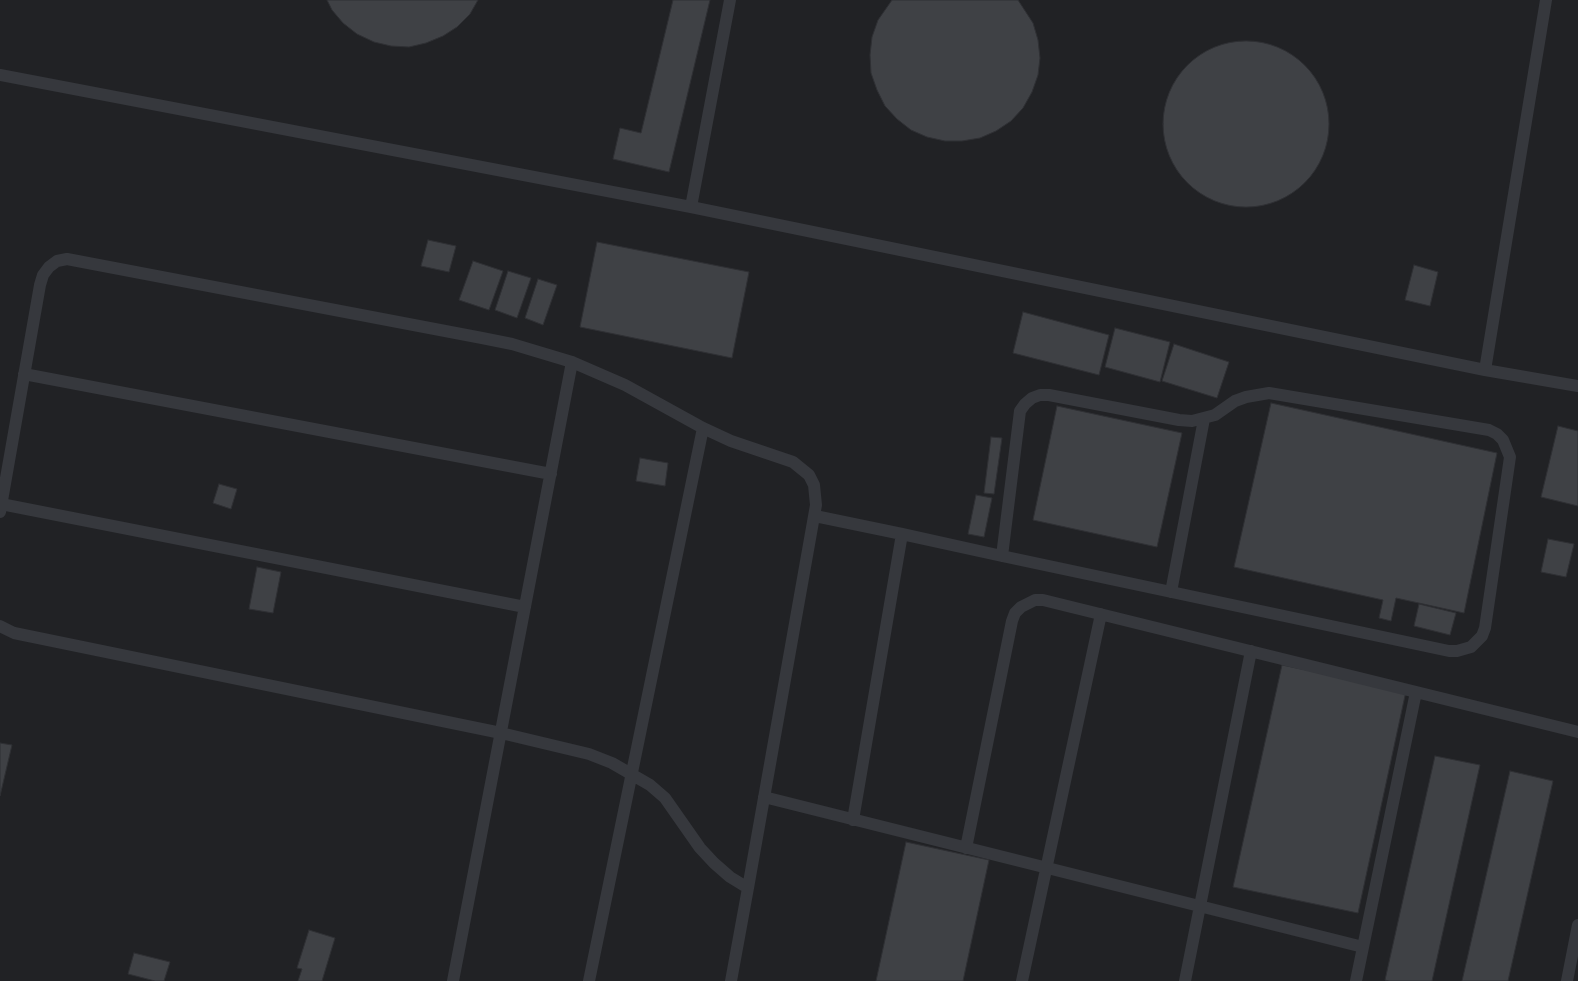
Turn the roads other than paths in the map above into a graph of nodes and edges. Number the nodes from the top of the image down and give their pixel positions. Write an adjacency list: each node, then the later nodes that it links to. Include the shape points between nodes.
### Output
1 (730, 0): 4 (lane)
2 (1546, 0): 6 (lane)
3 (0, 75): 4 (lane)
4 (691, 207): 6 (lane)
5 (572, 362): 7 (lane, via 512,344 67,258 53,264 43,275); 10 (lane, via 625,385); 11 (lane)
6 (1485, 370): 8 (lane)
7 (24, 374): 11 (lane); 12 (lane)
8 (1578, 386)
9 (1204, 419): 15 (lane, via 1179,420 1049,395 1032,398 1020,411); 16 (lane); 16 (lane, via 1235,401 1269,393 1489,430 1497,434 1508,448 1510,466 1485,628 1471,647 1456,652)
10 (703, 428): 13 (lane, via 783,457 802,468 814,485); 24 (lane)
11 (551, 474): 17 (lane)
12 (1, 508): 17 (lane)
13 (815, 516): 14 (lane); 25 (lane)
14 (902, 534): 15 (lane); 26 (lane)
15 (1002, 556): 16 (lane)
16 (1171, 592)
17 (525, 607): 23 (lane)
18 (1101, 614): 20 (lane); 27 (lane, via 1043,600 1028,602 1015,613); 28 (lane)
19 (0, 626): 23 (lane, via 14,633)
20 (1251, 651): 21 (lane); 30 (lane)
21 (1416, 692): 22 (lane); 32 (lane)
22 (1578, 732)
23 (501, 733): 24 (lane, via 589,754); 33 (lane)
24 (631, 774): 29 (lane, via 665,798 700,848 730,877); 34 (lane)
25 (764, 797): 26 (lane); 29 (lane)
26 (853, 820): 27 (lane)
27 (966, 848): 28 (lane)
28 (1046, 868): 30 (lane); 36 (lane)
29 (748, 888): 35 (lane)
30 (1200, 906): 32 (lane); 37 (lane)
31 (1578, 925): 39 (lane)
32 (1364, 947): 38 (lane)
33 (454, 981)
34 (589, 981)
35 (731, 981)
36 (1022, 981)
37 (1184, 981)
38 (1356, 981)
39 (1567, 981)

